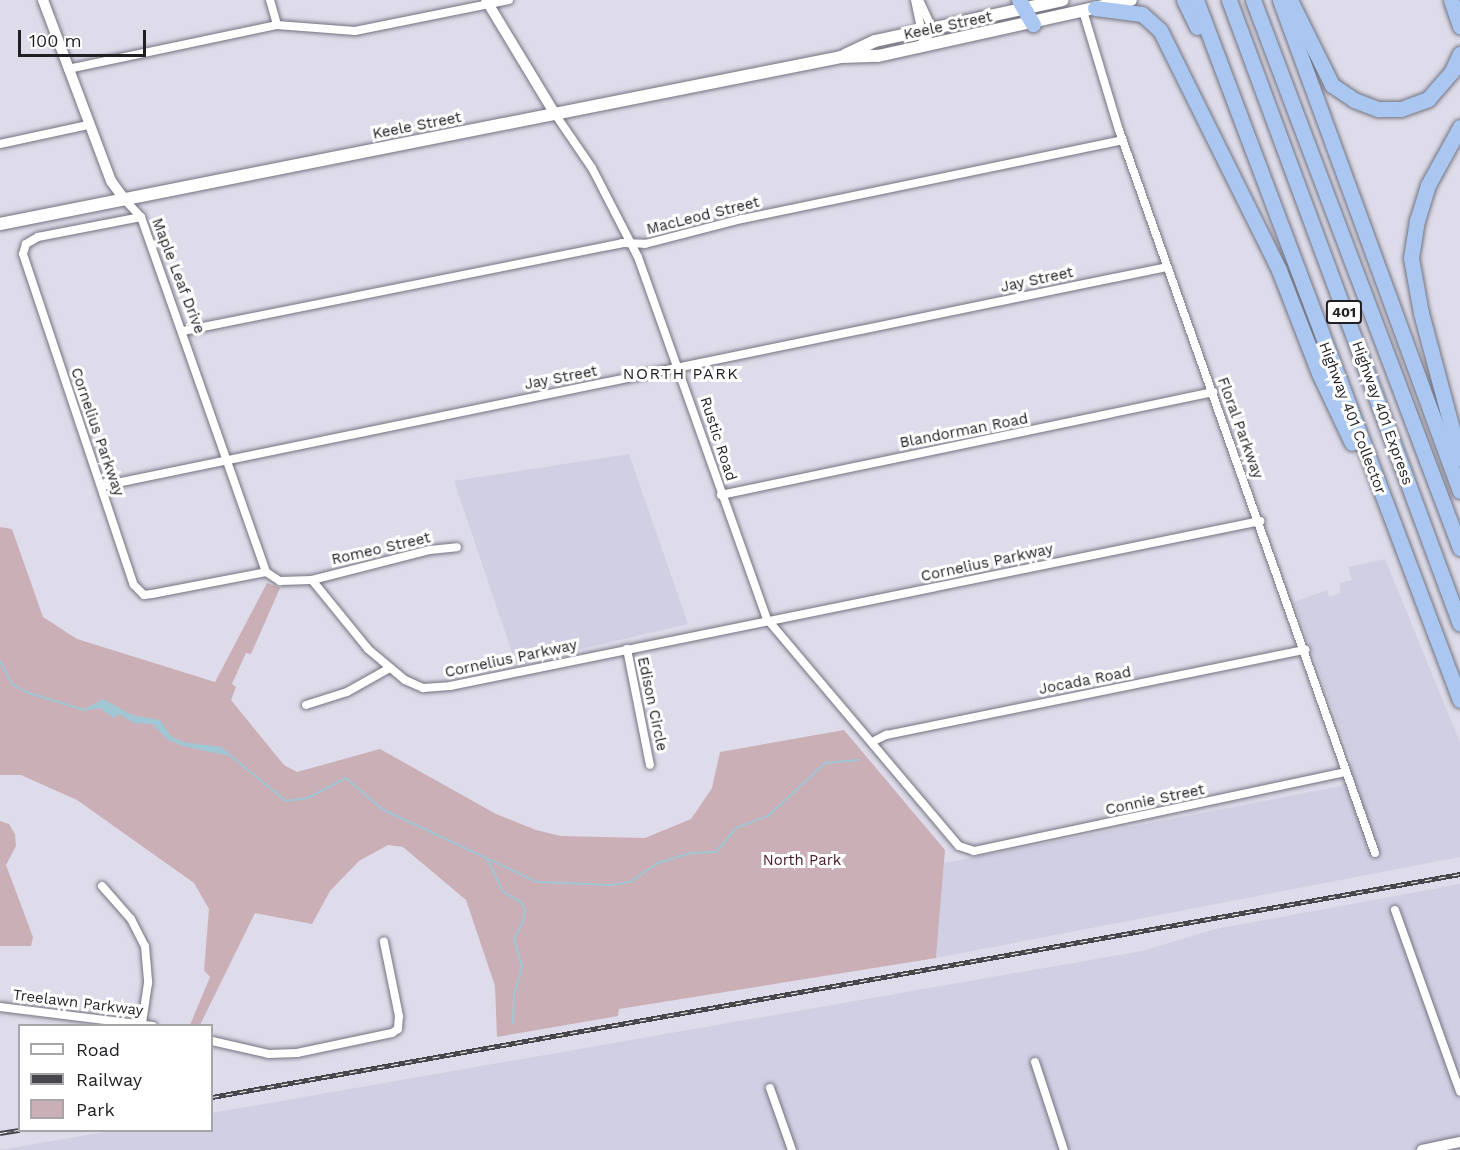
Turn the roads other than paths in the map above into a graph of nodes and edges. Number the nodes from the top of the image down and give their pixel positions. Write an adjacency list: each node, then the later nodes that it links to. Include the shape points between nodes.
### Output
1 (43, 0): 24 (street, Maple Leaf Drive)
2 (270, 0): 18 (street)
3 (509, 0): 14 (street)
4 (917, 0): 20 (street)
5 (1063, 0): 15 (main road, Keele Street)
6 (1131, 0): 16 (main road, Keele Street)
7 (1184, 0): 28 (highway)
8 (1196, 0): 28 (highway, Highway 401 Collector / 401)
9 (1229, 0): 51 (highway, Highway 401 Express / 401)
10 (1253, 0): 47 (highway, Highway 401 Express / 401)
11 (1280, 0): 42 (highway)
12 (1290, 0): 22 (highway, via 1332,85 1354,100 1378,109 1401,109 1428,99 1446,80)
13 (1451, 0): 19 (highway)
14 (487, 2): 18 (street, via 355,31); 25 (street, Rustic Road)
15 (1020, 4): 17 (highway); 20 (main road, Keele Street)
16 (1089, 9): 17 (main road, Keele Street); 29 (street, Floral Parkway); 45 (highway, via 1142,14 1160,30 1279,270 1319,373)
17 (1033, 24): 21 (main road, Keele Street)
18 (277, 25): 24 (street)
19 (1460, 26)
20 (927, 31): 21 (street); 23 (main road, Keele Street, via 875,41)
21 (916, 48): 23 (main road, Keele Street, via 878,56)
22 (1460, 54)
23 (841, 57): 25 (main road, Keele Street)
24 (68, 69): 26 (street, Maple Leaf Drive)
25 (555, 114): 31 (main road, Keele Street); 34 (street, Rustic Road, via 592,168)
26 (88, 125): 30 (street); 31 (street, Maple Leaf Drive, via 111,181)
27 (1460, 126): 40 (highway, via 1428,185 1416,220 1411,258 1421,313)
28 (1243, 128): 45 (highway, Highway 401 Collector / 401)
29 (1122, 140): 34 (street, MacLeod Street); 35 (street, Floral Parkway)
30 (0, 144)
31 (124, 199): 32 (street, Maple Leaf Drive); 33 (main road, Keele Street)
32 (141, 218): 36 (street, Maple Leaf Drive); 41 (street, Cornelius Parkway, via 38,237 26,244 23,254)
33 (0, 224)
34 (633, 245): 36 (street, MacLeod Street, via 622,243); 37 (street, Rustic Road)
35 (1167, 267): 37 (street, Jay Street); 38 (street, Floral Parkway)
36 (183, 331): 39 (street, Maple Leaf Drive)
37 (678, 367): 39 (street, Jay Street); 43 (street, Rustic Road)
38 (1213, 392): 43 (street, Blandorman Road); 44 (street, Floral Parkway)
39 (227, 458): 41 (street, Jay Street); 48 (street, Maple Leaf Drive)
40 (1460, 459)
41 (102, 486): 48 (street, Cornelius Parkway, via 134,585 144,595)
42 (1460, 490)
43 (721, 495): 50 (street, Rustic Road)
44 (1260, 521): 50 (street, Cornelius Parkway); 53 (street, Floral Parkway)
45 (1396, 535): 55 (highway, Highway 401 Collector / 401)
46 (457, 547): 49 (street, Romeo Street, via 430,550)
47 (1460, 548)
48 (266, 572): 49 (street, Cornelius Parkway, via 280,581)
49 (312, 580): 54 (street, Cornelius Parkway, via 329,597 351,631)
50 (767, 619): 52 (street, Cornelius Parkway); 57 (street, Rustic Road)
51 (1460, 624)
52 (627, 649): 54 (street, Cornelius Parkway, via 434,688 423,688); 58 (street, Edison Circle)
53 (1305, 650): 57 (street, Jocada Road, via 886,735); 59 (street, Floral Parkway)
54 (390, 668): 56 (street, via 347,692)
55 (1460, 700)
56 (306, 705)
57 (872, 742): 60 (street, Rustic Road, via 948,836)
58 (650, 765)
59 (1345, 772): 60 (street, Connie Street); 61 (street, Floral Parkway)
60 (970, 851)
61 (1375, 853)
62 (102, 886): 66 (street, via 131,918 145,946 148,983)
63 (1395, 910): 71 (street)
64 (384, 942): 68 (street, via 399,1016 398,1029 392,1033 297,1053 269,1054)
65 (0, 1007): 66 (street, Treelawn Parkway)
66 (142, 1023): 67 (street, Treelawn Parkway)
67 (146, 1024)
68 (213, 1041)
69 (1035, 1062): 74 (street)
70 (770, 1088): 73 (street)
71 (1460, 1092)
72 (1460, 1142): 75 (street)
73 (792, 1150)
74 (1064, 1150)
75 (1422, 1150)

